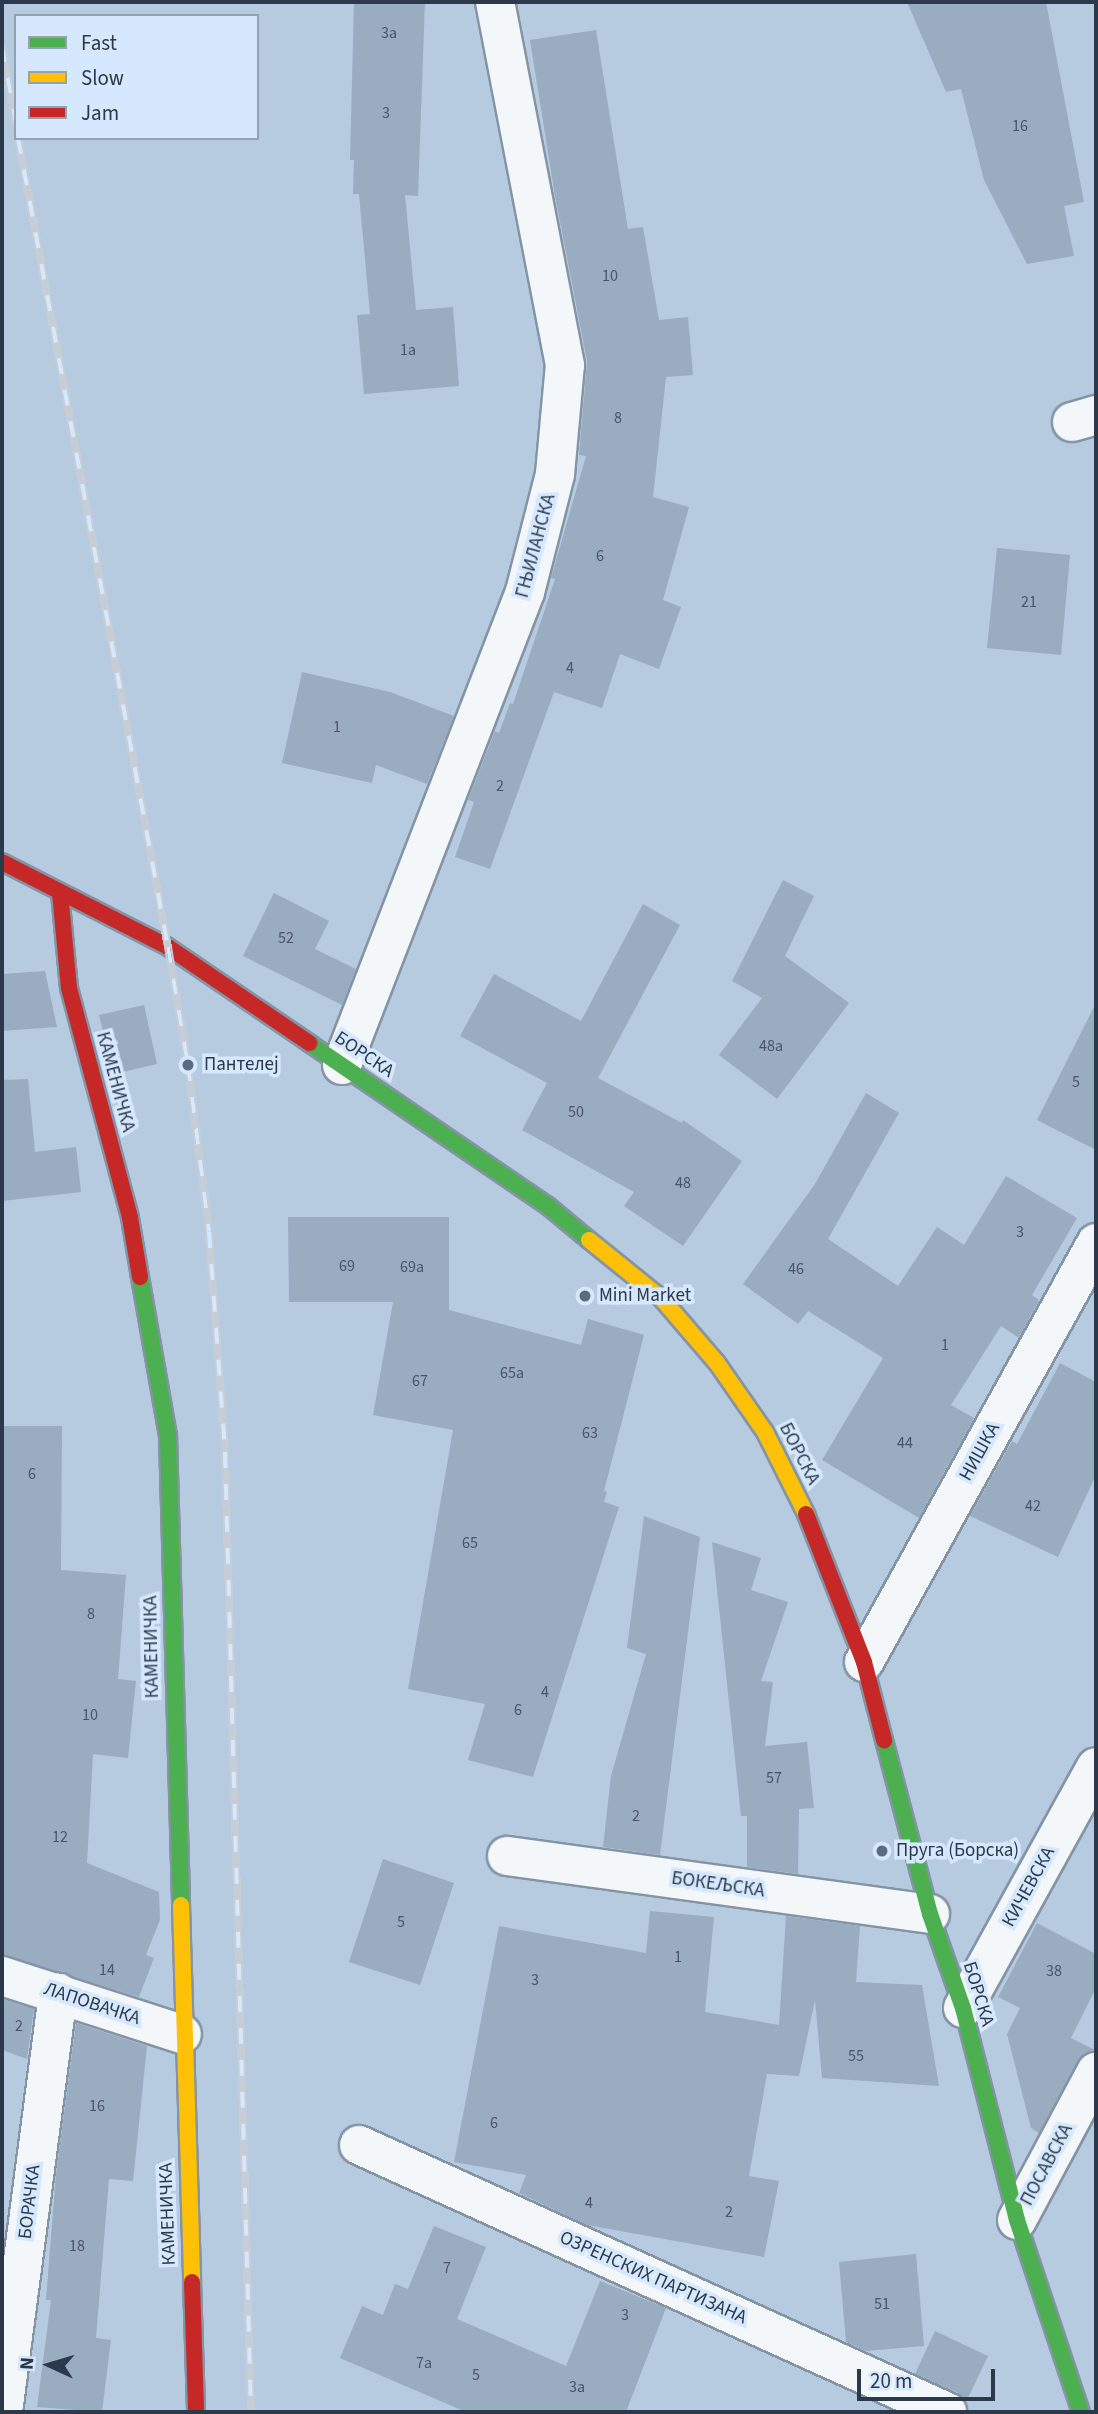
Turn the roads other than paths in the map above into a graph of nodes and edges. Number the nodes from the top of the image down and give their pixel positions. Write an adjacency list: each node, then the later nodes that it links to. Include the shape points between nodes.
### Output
1 (495, 2): 4 (street, ГЊИЛАНСКА, via 565,365 555,474 525,592)
2 (2, 862): 3 (street, БОРСКА)
3 (60, 892): 4 (street, БОРСКА, via 168,947); 13 (street, КАМЕНИЧКА, via 69,988 130,1218 168,1436)
4 (342, 1065): 6 (street, БОРСКА, via 548,1206 662,1300 717,1363 765,1432 818,1539)
5 (1096, 1243): 6 (street, НИШКА)
6 (864, 1661): 9 (street, БОРСКА)
7 (1096, 1766): 12 (street, КИЧЕВСКА)
8 (507, 1856): 9 (street, БОКЕЉСКА)
9 (930, 1913): 12 (street, БОРСКА)
10 (2, 1976): 11 (street, ЛАПОВАЧКА)
11 (58, 1993): 13 (street, ЛАПОВАЧКА); 17 (street, БОРАЧКА)
12 (963, 2008): 16 (street, БОРСКА)
13 (182, 2034): 18 (street, КАМЕНИЧКА)
14 (1096, 2072): 16 (street, ПОСАВСКА)
15 (359, 2145): 19 (street, ОЗРЕНСКИХ ПАРТИЗАНА)
16 (1017, 2220): 20 (street, БОРСКА)
17 (3, 2412)
18 (195, 2412)
19 (947, 2412)
20 (1081, 2412)

